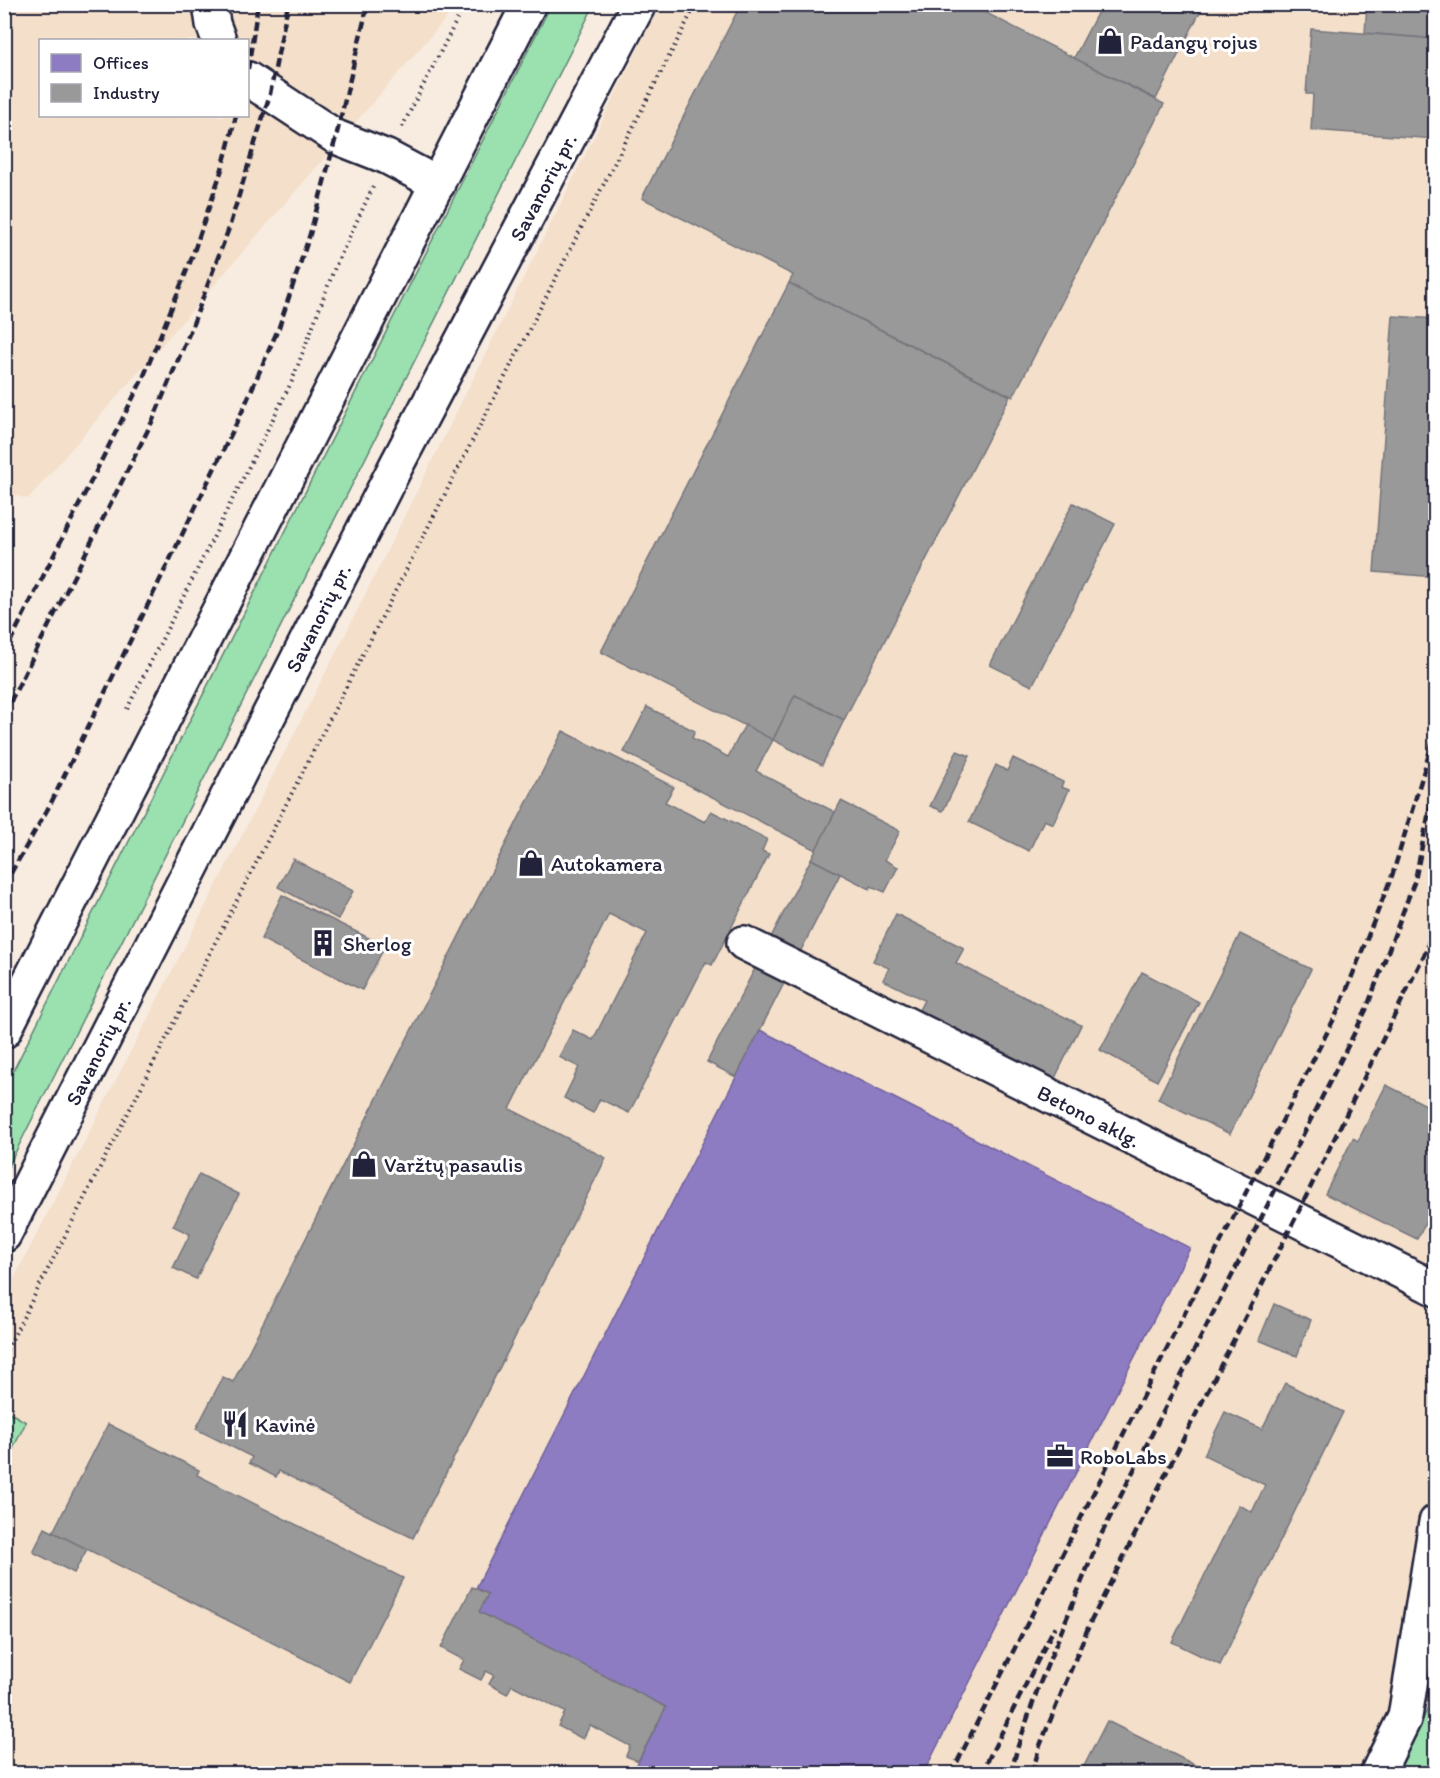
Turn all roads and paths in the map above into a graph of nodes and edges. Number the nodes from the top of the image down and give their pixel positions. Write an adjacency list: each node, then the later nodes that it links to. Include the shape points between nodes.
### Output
1 (210, 4): 6 (main road)
2 (465, 4): 8 (path)
3 (529, 4): 9 (main road)
4 (639, 4): 13 (main road, Savanorių pr., via 397,464)
5 (696, 4): 15 (path)
6 (219, 39)
7 (249, 80): 8 (main road, via 336,137)
8 (387, 158): 9 (main road); 10 (path, via 335,267 292,381)
9 (438, 184): 12 (main road)
10 (126, 712)
11 (744, 943): 14 (main road, Betono aklg.)
12 (4, 1031)
13 (4, 1235)
14 (1436, 1289)
15 (4, 1355)
16 (1436, 1522): 17 (main road, via 1406,1717)
17 (1377, 1773)

